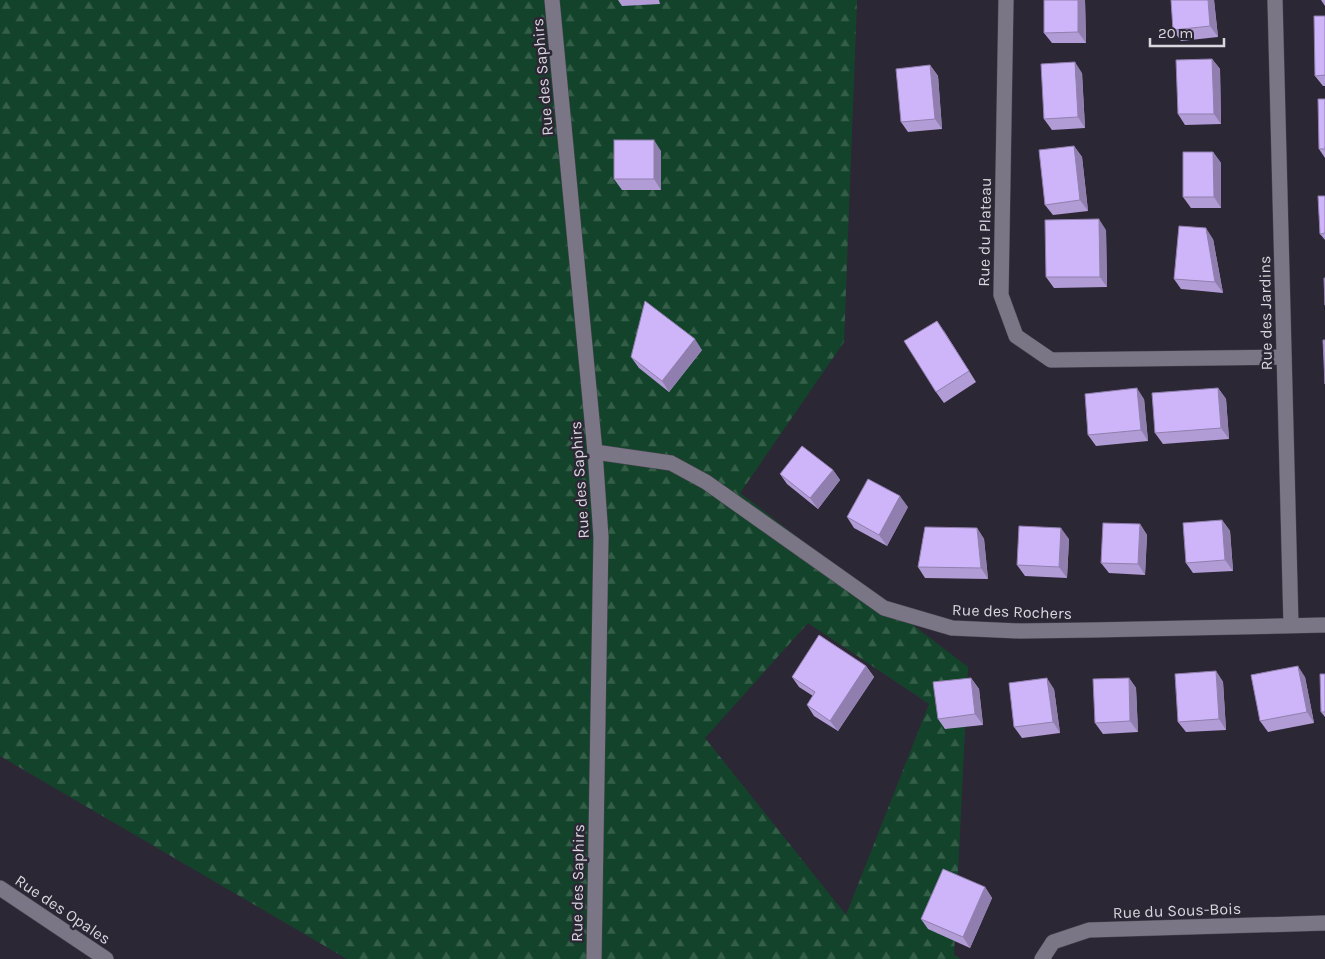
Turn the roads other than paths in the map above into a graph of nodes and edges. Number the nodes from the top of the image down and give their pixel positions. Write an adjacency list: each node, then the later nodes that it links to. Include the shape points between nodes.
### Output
1 (552, 0): 5 (street, Rue des Saphirs)
2 (1006, 0): 4 (street, Rue du Plateau, via 1000,295 1016,336 1051,360)
3 (1275, 0): 4 (street, Rue des Jardins)
4 (1284, 357): 6 (street, Rue des Jardins)
5 (595, 452): 6 (street, Rue des Rochers, via 671,463 706,482 884,608 952,628 1020,631); 11 (street, Rue des Saphirs, via 601,538)
6 (1291, 625): 7 (street, Rue des Rochers)
7 (1325, 625)
8 (0, 888): 10 (street, Rue des Opales)
9 (1325, 923): 12 (street, Rue du Sous-Bois, via 1089,930 1053,942)
10 (106, 959)
11 (594, 959)
12 (1042, 959)

